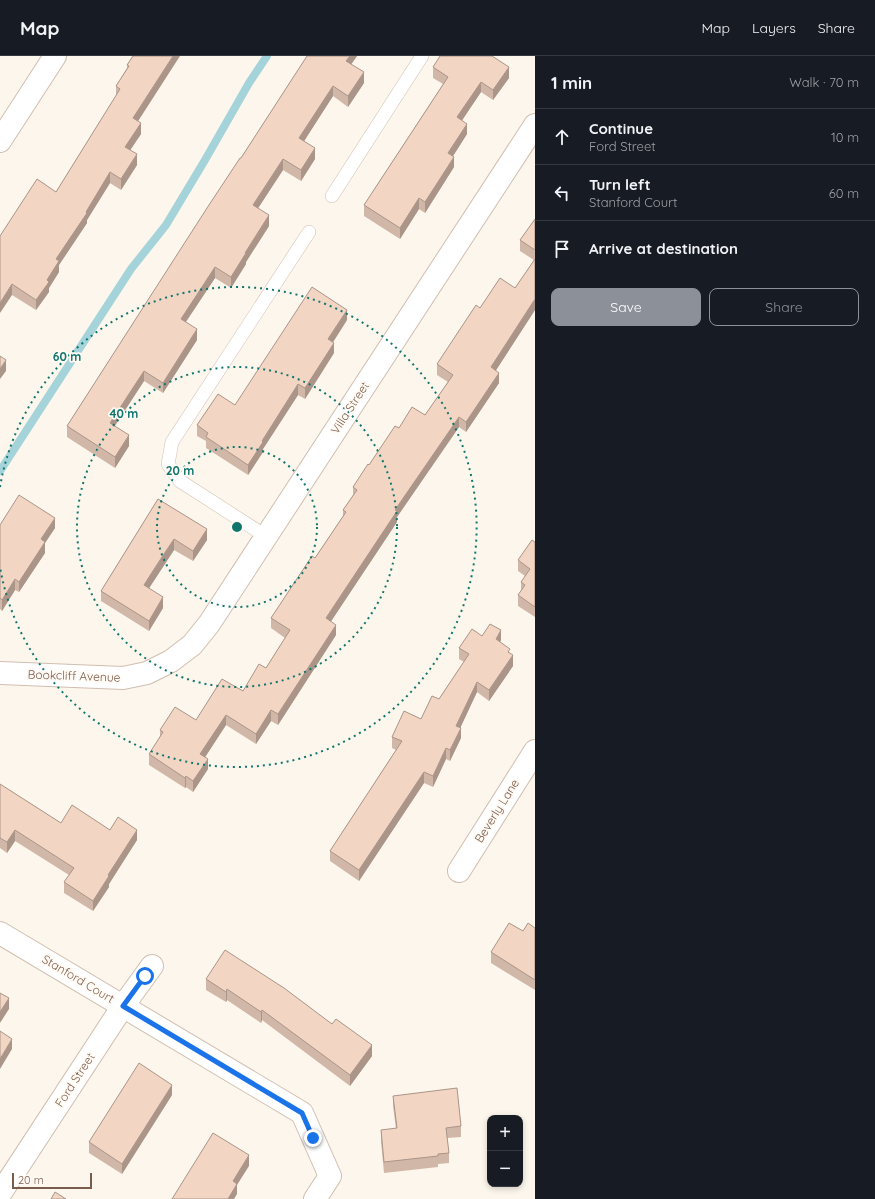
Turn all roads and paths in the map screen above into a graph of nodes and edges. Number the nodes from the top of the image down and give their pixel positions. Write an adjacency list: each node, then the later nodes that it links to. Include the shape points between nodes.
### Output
1 (55, 56): 4 (street)
2 (422, 56): 5 (lane)
3 (535, 125): 7 (street, Villa Street)
4 (0, 141)
5 (332, 196)
6 (309, 232): 7 (lane, via 172,442 168,464 180,481)
7 (267, 537): 9 (street, Villa Street, via 192,645 171,661)
8 (0, 673): 9 (street, Bookcliff Avenue, via 123,678)
9 (147, 673)
10 (535, 751): 11 (street, Beverly Lane)
11 (459, 871)
12 (0, 933): 14 (street, Stanford Court)
13 (152, 966): 14 (street, Ford Street)
14 (123, 1006): 15 (street, Ford Street); 16 (street, Stanford Court, via 302,1113 330,1176)
15 (0, 1194)
16 (315, 1199)

